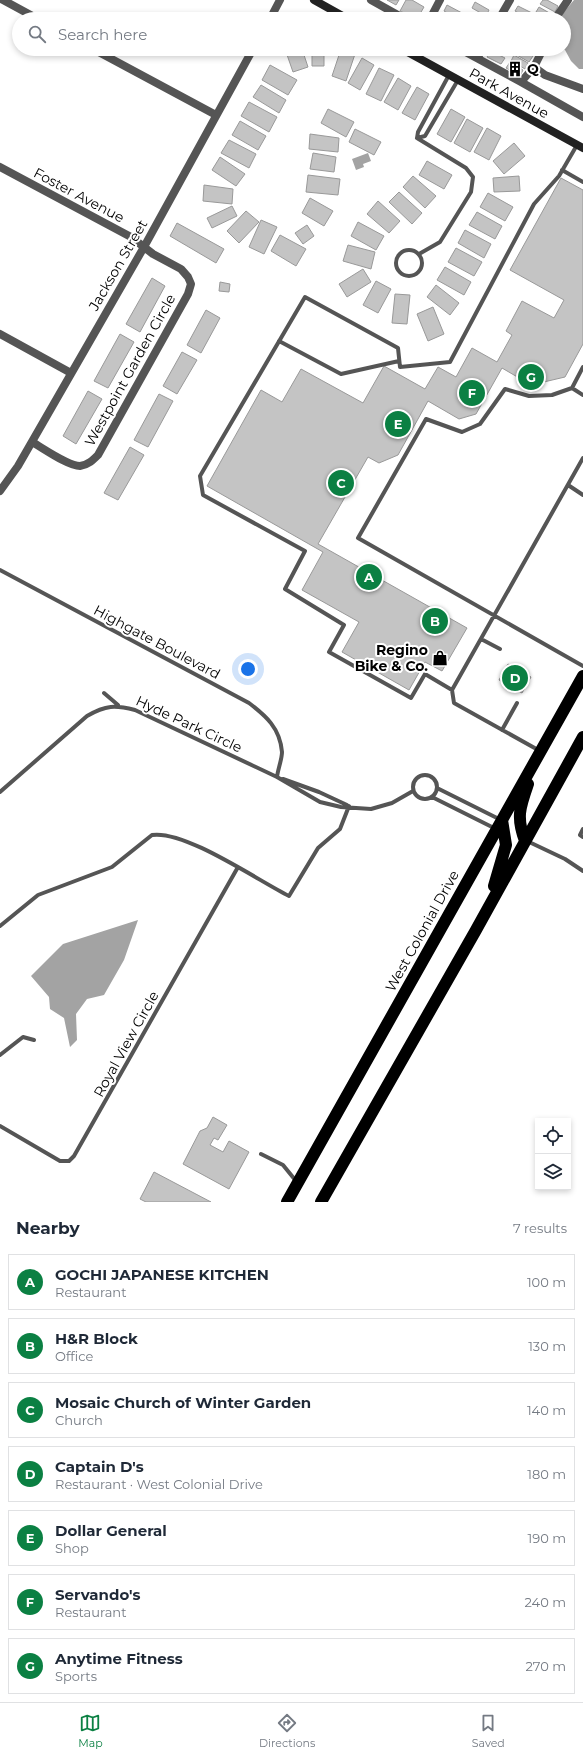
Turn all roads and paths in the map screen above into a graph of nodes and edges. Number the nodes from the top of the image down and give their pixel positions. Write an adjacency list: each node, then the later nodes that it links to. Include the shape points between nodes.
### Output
1 (2, 0): 8 (street)
2 (280, 0): 9 (street)
3 (314, 0): 10 (street)
4 (371, 0): 11 (street)
5 (440, 0): 12 (street)
6 (510, 0): 13 (street)
7 (568, 0): 14 (street)
8 (25, 12)
9 (274, 12)
10 (335, 12)
11 (392, 12)
12 (434, 12)
13 (503, 12)
14 (560, 12)
15 (106, 56): 26 (street)
16 (249, 56): 26 (street, Jackson Street)
17 (415, 56): 22 (street, Park Avenue)
18 (473, 56): 20 (street)
19 (540, 56): 21 (street)
20 (477, 58): 24 (street)
21 (534, 67): 24 (street); 25 (street, via 545,75)
22 (449, 75): 23 (street, Park Avenue); 28 (lane)
23 (458, 80): 28 (lane, via 425,136); 29 (street, Park Avenue)
24 (521, 82): 27 (street)
25 (583, 89)
26 (216, 115): 33 (street, Jackson Street)
27 (582, 116)
28 (417, 138): 34 (lane, via 466,168 473,177 471,192 440,242)
29 (580, 147): 31 (lane)
30 (0, 167): 33 (street, Foster Avenue, via 131,237)
31 (562, 170): 32 (lane); 37 (lane, via 534,204 450,362 400,367)
32 (583, 182)
33 (144, 247): 39 (street, Jackson Street); 42 (street, Westpoint Garden Circle, via 181,269 191,284 188,294 98,455 90,463 80,466 71,464)
34 (419, 254): 34 (lane, via 412,250 401,253 397,259 399,271 407,275 416,274 422,262)
35 (0, 334): 39 (street)
36 (279, 341): 37 (lane, via 341,374); 37 (lane, via 305,297 398,348); 53 (lane, via 200,476 203,495 305,551 285,589 344,625 329,652 411,698 425,674)
37 (399, 361)
38 (583, 367): 40 (lane)
39 (72, 372): 42 (street, Jackson Street)
40 (572, 388): 41 (lane); 48 (lane, via 552,395 529,396 506,389 480,424 462,432 426,419 358,538)
41 (583, 395)
42 (32, 442): 45 (street, Jackson Street)
43 (583, 458): 44 (lane)
44 (568, 485): 46 (lane); 48 (lane)
45 (0, 491)
46 (583, 493)
47 (0, 570): 60 (lane, Highgate Boulevard, via 249,703 269,719 277,733 282,752)
48 (494, 616): 49 (lane); 51 (lane)
49 (481, 639): 50 (lane); 53 (lane)
50 (500, 649)
51 (583, 666)
52 (583, 676): 59 (highway, West Colonial Drive)
53 (452, 690): 57 (lane, via 454,703)
54 (104, 693): 56 (lane)
55 (517, 703): 57 (lane)
56 (118, 705): 60 (lane, Hyde Park Circle, via 135,710); 63 (lane, Hyde Park Circle, via 100,708 87,716)
57 (502, 730): 59 (lane)
58 (583, 737): 69 (highway)
59 (539, 754): 66 (highway, West Colonial Drive); 69 (highway, via 519,812 519,826)
60 (277, 777): 65 (lane, Hyde Park Circle); 65 (lane, Hyde Park Circle, via 320,802)
61 (437, 788): 62 (lane, via 432,777 424,775 416,779); 64 (lane); 66 (lane)
62 (413, 791): 64 (lane, via 421,799); 65 (lane, Hyde Park Circle, via 392,803 371,809)
63 (0, 792)
64 (432, 797): 66 (lane)
65 (349, 806): 70 (lane, via 340,829 318,848 289,896)
66 (499, 824): 72 (highway, via 506,845); 78 (highway, West Colonial Drive)
67 (583, 830): 68 (lane, via 580,835)
68 (583, 837)
69 (525, 841): 71 (lane, via 565,859); 72 (highway)
70 (238, 868): 73 (lane, via 198,846 160,834 152,835 112,866 38,895); 76 (lane, Royal View Circle, via 74,1156 69,1161 60,1161)
71 (583, 871)
72 (487, 910): 80 (highway)
73 (0, 926)
74 (34, 1040): 75 (lane, via 23,1037)
75 (0, 1056)
76 (0, 1126)
77 (261, 1154): 78 (lane, via 283,1165)
78 (298, 1183): 79 (highway, West Colonial Drive)
79 (288, 1202)
80 (321, 1202)

